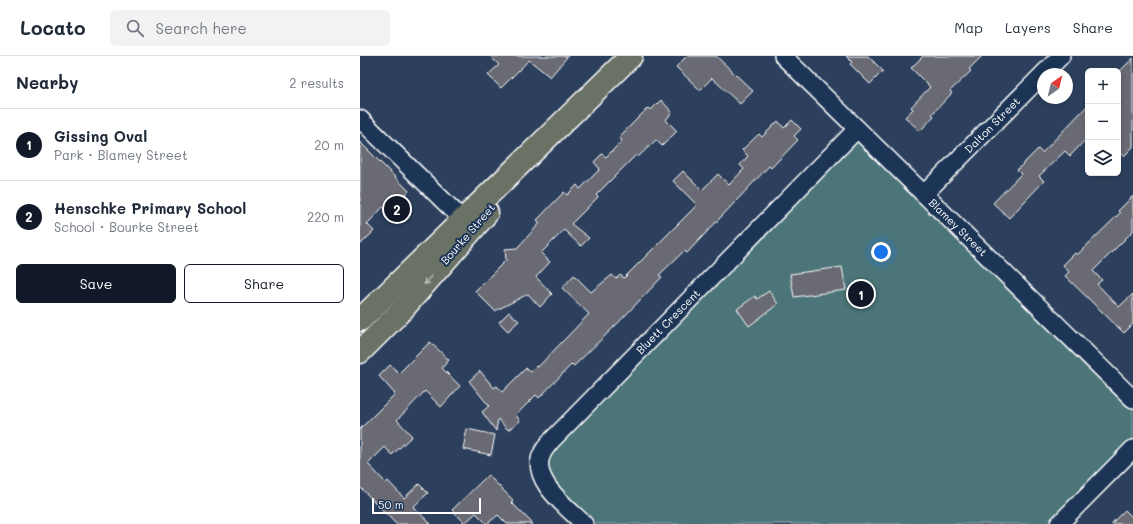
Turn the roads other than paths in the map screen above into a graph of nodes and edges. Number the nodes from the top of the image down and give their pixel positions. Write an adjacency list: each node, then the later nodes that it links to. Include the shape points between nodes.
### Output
1 (631, 56): 4 (main road, Bourke Street)
2 (783, 56): 6 (street, Blamey Street)
3 (1061, 56): 7 (street, Dalton Street)
4 (573, 114): 8 (main road, Bourke Street); 10 (main road, Bourke Street, one-way to 10, via 402,310)
5 (360, 119): 8 (street)
6 (857, 129): 7 (street, Blamey Street); 13 (street, Bluett Crescent, via 541,454 539,466 542,480)
7 (924, 194): 11 (street, Blamey Street)
8 (462, 219): 9 (main road, Bourke Street)
9 (360, 320)
10 (360, 352)
11 (1132, 394)
12 (1133, 449): 14 (street)
13 (584, 524)
14 (1059, 524)

